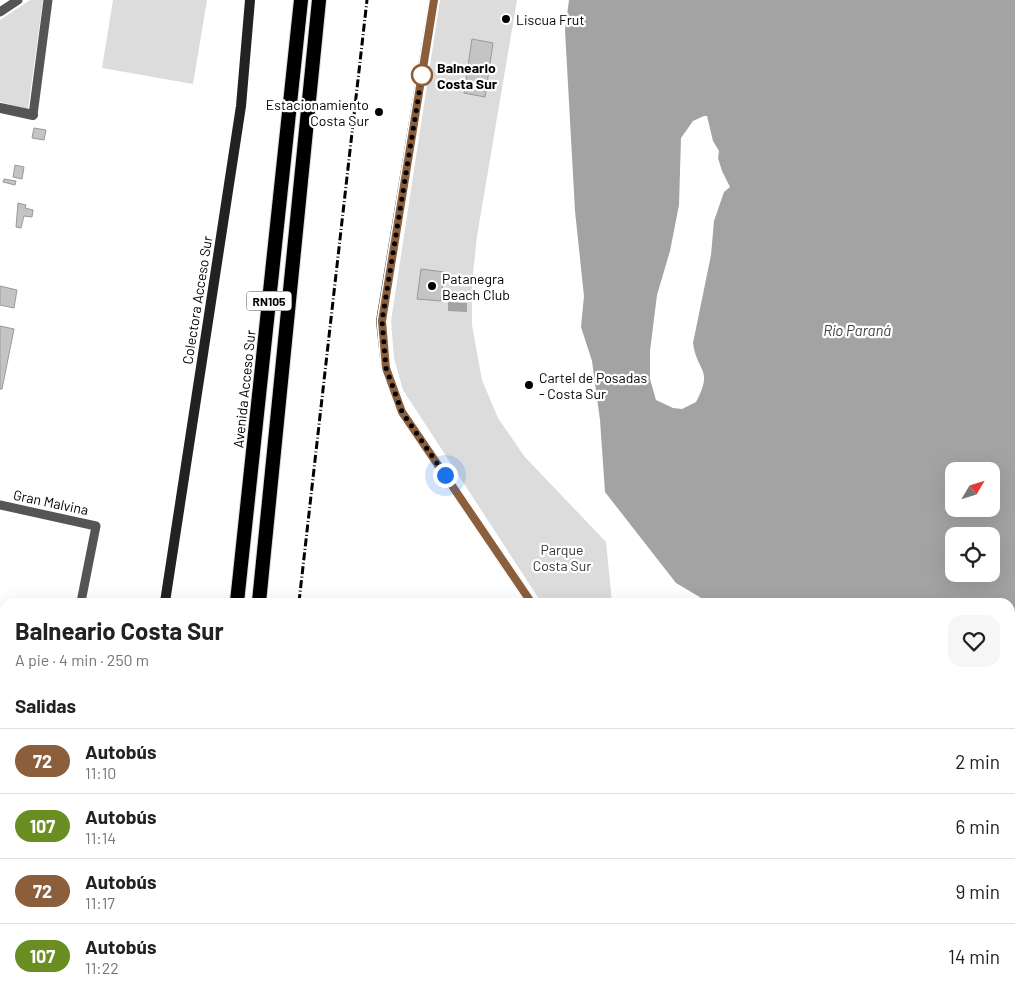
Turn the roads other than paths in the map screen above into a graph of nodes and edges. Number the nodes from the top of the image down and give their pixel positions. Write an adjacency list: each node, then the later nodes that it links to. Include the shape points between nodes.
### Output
1 (48, 0): 9 (street)
2 (250, 0): 12 (main road, Colectora Acceso Sur, via 241,106)
3 (302, 0): 13 (highway, Avenida Acceso Sur / RN105)
4 (320, 0): 14 (highway, RN105)
5 (434, 0): 15 (main road, via 382,321 386,368 402,412)
6 (12, 2): 7 (street)
7 (0, 12)
8 (0, 108): 9 (street)
9 (33, 115)
10 (0, 505): 11 (street, Gran Malvina, via 96,526)
11 (82, 598)
12 (167, 598)
13 (237, 598)
14 (259, 598)
15 (528, 598)

